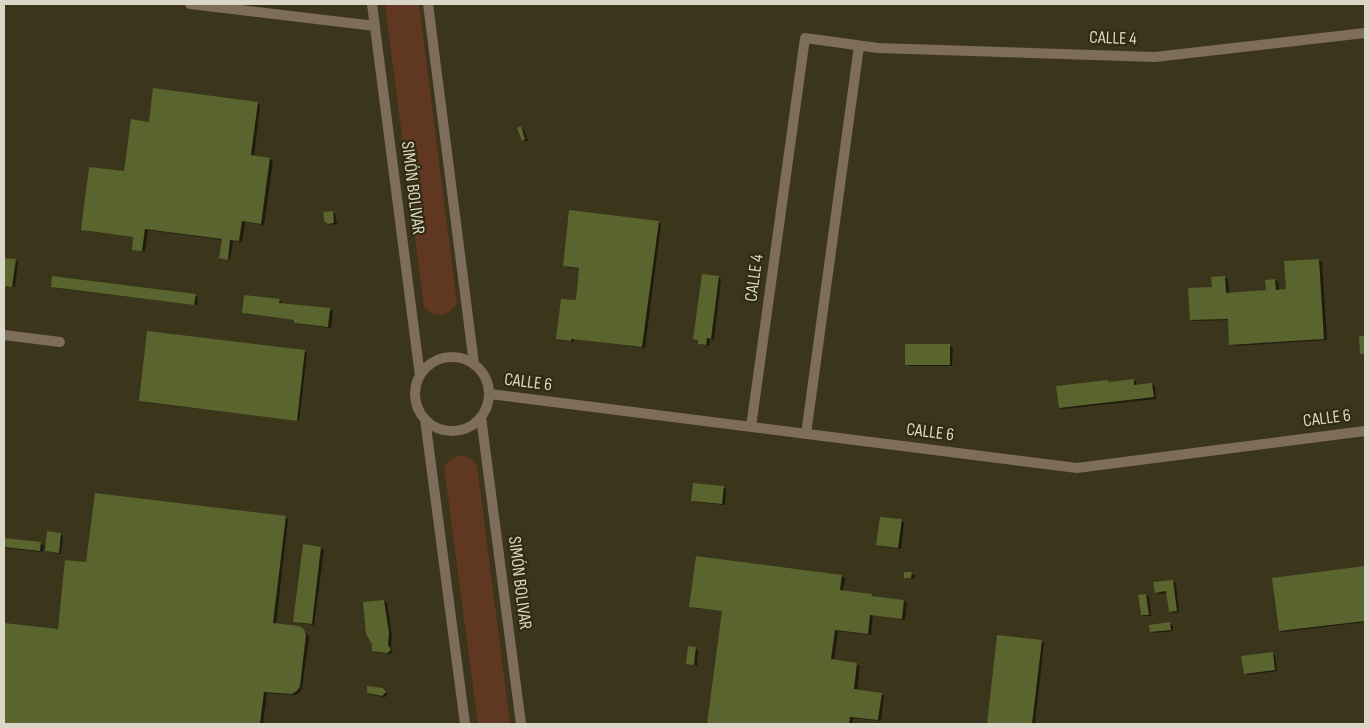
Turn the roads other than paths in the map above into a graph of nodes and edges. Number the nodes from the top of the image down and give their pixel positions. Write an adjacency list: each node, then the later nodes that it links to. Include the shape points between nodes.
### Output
1 (190, 4): 4 (street)
2 (372, 4): 4 (street, SIMÓN BOLIVAR)
3 (428, 4): 9 (street)
4 (374, 26): 10 (street, SIMÓN BOLIVAR)
5 (1365, 33): 6 (street, CALLE 4, via 1155,57)
6 (859, 46): 14 (street, CALLE 4, via 805,38); 16 (street)
7 (4, 335): 8 (street)
8 (60, 342)
9 (474, 364): 10 (street, via 465,358 444,358 434,361); 11 (street, via 486,377)
10 (420, 376): 13 (street, via 416,384 416,403)
11 (490, 394): 12 (street); 14 (street, CALLE 6)
12 (481, 417): 13 (street, via 464,429 454,430 444,430); 18 (street, SIMÓN BOLIVAR)
13 (425, 419): 17 (street)
14 (751, 427): 16 (street, CALLE 6)
15 (1365, 431): 16 (street, CALLE 6, via 1076,468)
16 (806, 434)
17 (465, 724)
18 (521, 724)

